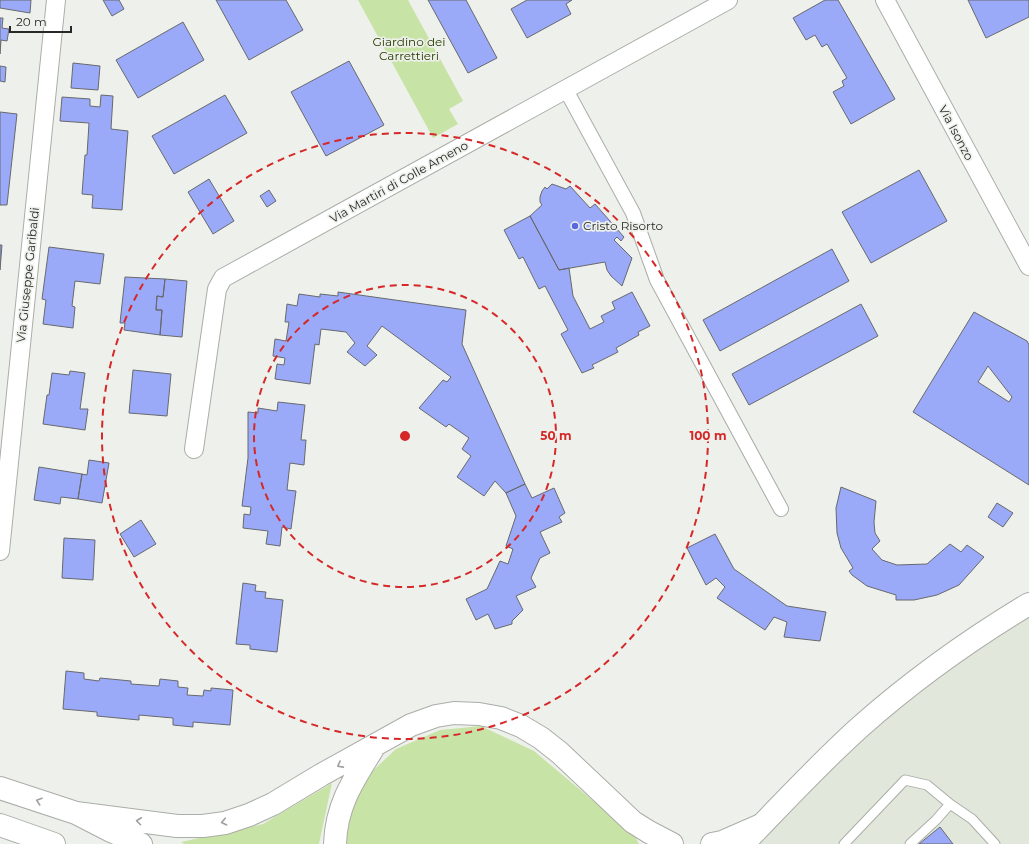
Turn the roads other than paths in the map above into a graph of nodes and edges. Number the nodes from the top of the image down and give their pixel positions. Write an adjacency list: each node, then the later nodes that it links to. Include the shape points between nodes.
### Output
1 (56, 0): 8 (street, Via Giuseppe Garibaldi)
2 (728, 0): 4 (street, Via Martiri di Colle Ameno)
3 (885, 0): 5 (street, Via Isonzo)
4 (566, 90): 6 (street, Via Martiri di Colle Ameno, via 223,278 217,289); 7 (street, via 632,213 657,280)
5 (1029, 266)
6 (194, 449)
7 (781, 509)
8 (0, 551)
9 (1029, 604): 16 (main road, via 961,648 909,686 860,727)
10 (374, 746): 13 (main road, one-way to 13, via 273,804 225,822 203,826 177,826); 14 (main road, via 423,719 436,716 479,714 501,718 541,738); 19 (main road, via 345,796 335,830)
11 (0, 788): 13 (main road, one-way to 11)
12 (950, 804): 24 (lane, via 927,785 905,780); 25 (lane); 26 (lane, via 972,819)
13 (76, 813): 18 (main road)
14 (633, 822): 20 (main road); 21 (main road)
15 (0, 825): 17 (main road)
16 (761, 825): 22 (main road); 23 (main road)
17 (54, 844)
18 (141, 844)
19 (335, 844)
20 (650, 844)
21 (672, 844)
22 (712, 844)
23 (743, 844)
24 (844, 844)
25 (910, 844)
26 (995, 844)

